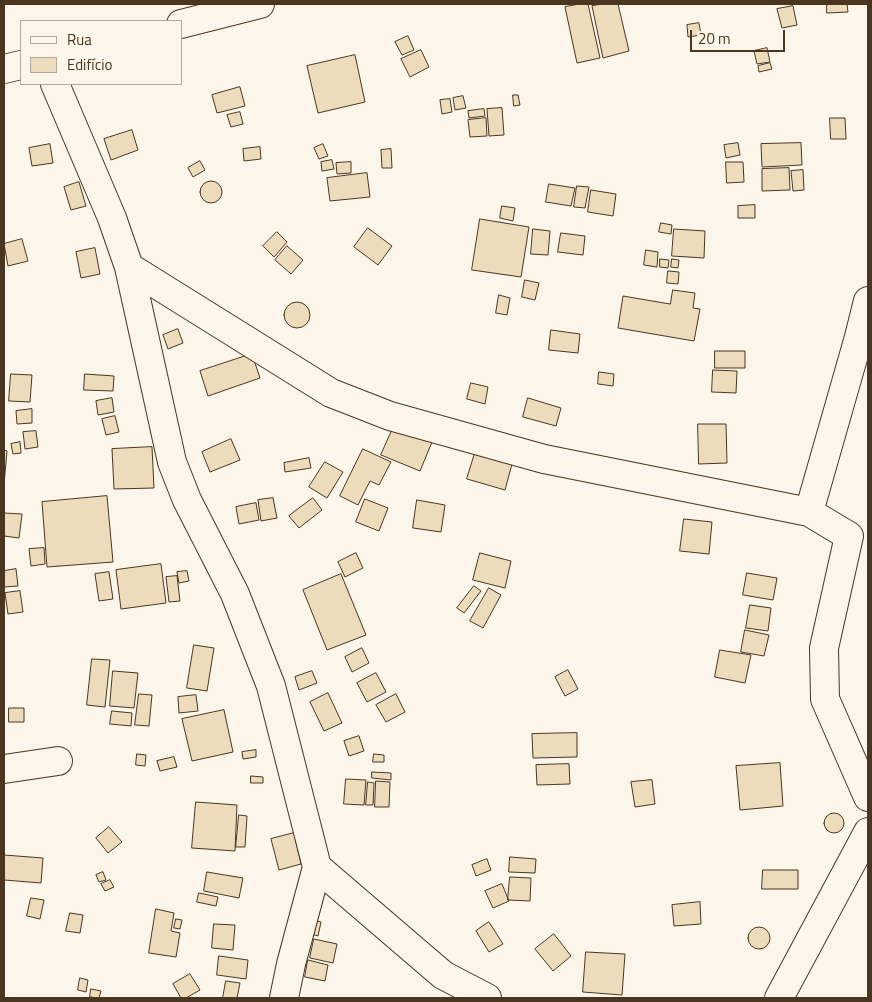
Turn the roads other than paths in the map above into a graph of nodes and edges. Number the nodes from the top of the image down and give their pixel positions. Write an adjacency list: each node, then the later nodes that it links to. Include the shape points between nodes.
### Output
1 (260, 4): 2 (street)
2 (182, 24)
3 (20, 65): 4 (street)
4 (4, 69)
5 (55, 85): 6 (street, via 112,218)
6 (129, 268): 8 (street, via 331,394 390,416 544,459); 14 (street, via 172,462 187,500 236,594 271,686)
7 (868, 301): 8 (street)
8 (809, 512): 9 (street)
9 (858, 542): 12 (street, via 824,648 825,698)
10 (58, 762): 11 (street)
11 (4, 769)
12 (864, 780)
13 (868, 832): 17 (street)
14 (317, 867): 15 (street); 16 (street, via 443,975)
15 (284, 998)
16 (487, 998)
17 (779, 998)

